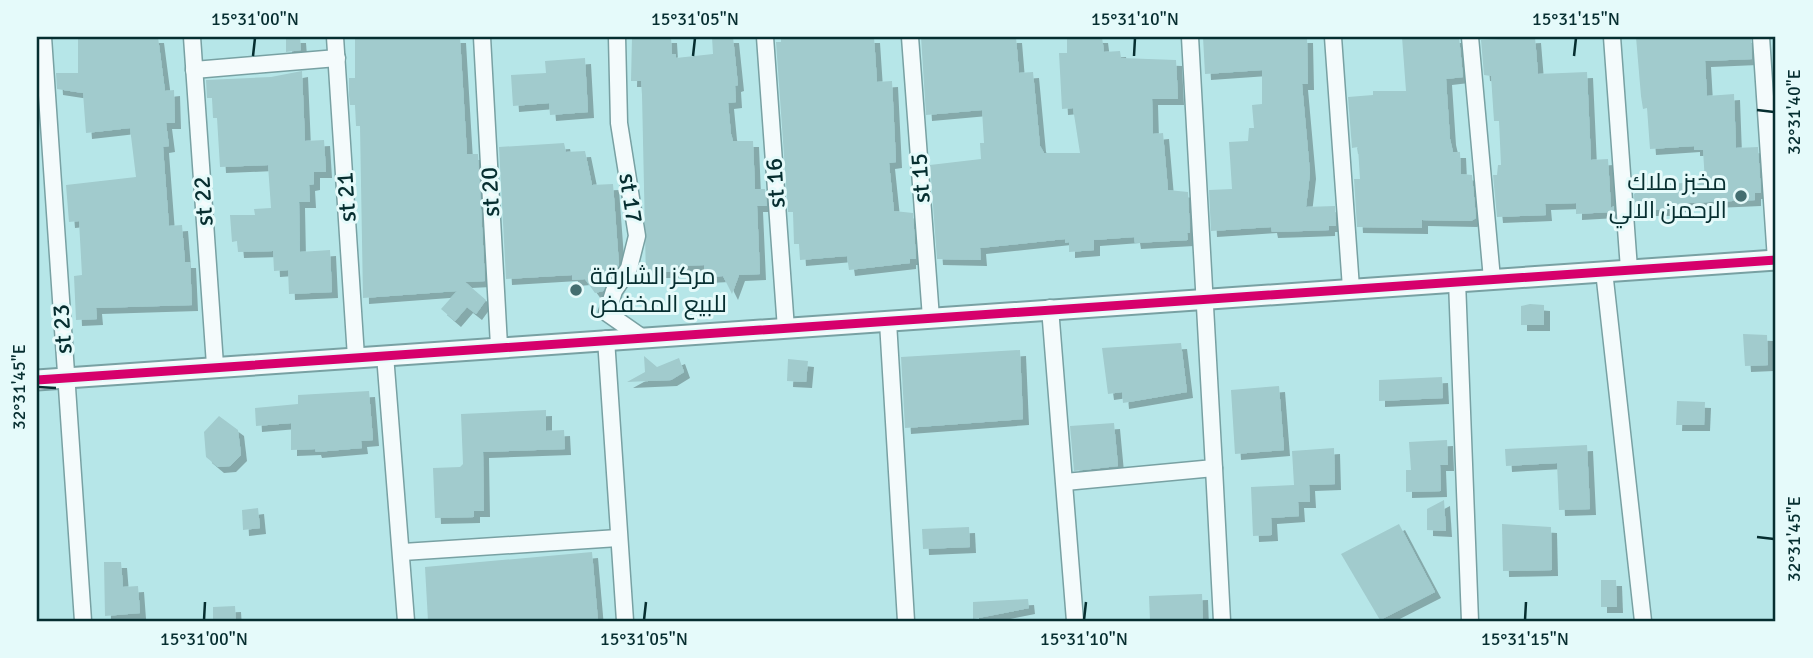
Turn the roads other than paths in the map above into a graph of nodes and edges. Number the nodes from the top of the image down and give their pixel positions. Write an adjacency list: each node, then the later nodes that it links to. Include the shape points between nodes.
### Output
1 (43, 37): 32 (street, st 23)
2 (192, 37): 14 (street, st 22)
3 (335, 37): 13 (street, st 21)
4 (482, 37): 28 (street, st 20)
5 (617, 37): 26 (street, st 17, via 619,123 637,236 629,268 607,313)
6 (765, 37): 25 (street, st 16)
7 (910, 37): 23 (street, st 15)
8 (1190, 37): 21 (street)
9 (1333, 37): 20 (street)
10 (1470, 37): 18 (street)
11 (1612, 37): 16 (street)
12 (1761, 37): 15 (street)
13 (337, 58): 14 (street); 30 (street, st 21)
14 (194, 70): 31 (street, st 22)
15 (1776, 260): 16 (street)
16 (1629, 270): 17 (street)
17 (1604, 271): 18 (street); 45 (street)
18 (1492, 279): 19 (street)
19 (1457, 281): 20 (street); 44 (street)
20 (1351, 288): 21 (street)
21 (1204, 298): 22 (street); 34 (street)
22 (1050, 308): 23 (street); 35 (street)
23 (930, 318): 24 (street)
24 (888, 322): 25 (street); 41 (street)
25 (786, 329): 26 (street)
26 (640, 336): 27 (street)
27 (606, 339): 28 (street); 36 (street)
28 (499, 346): 29 (street)
29 (385, 355): 30 (street); 37 (street)
30 (356, 357): 31 (street)
31 (215, 365): 32 (street)
32 (65, 378): 33 (street); 38 (street, st 23)
33 (37, 380)
34 (1214, 468): 35 (street); 43 (street)
35 (1066, 482): 42 (street)
36 (618, 538): 37 (street); 40 (street)
37 (403, 552): 39 (street)
38 (83, 621)
39 (406, 621)
40 (625, 621)
41 (906, 621)
42 (1075, 621)
43 (1222, 621)
44 (1470, 621)
45 (1643, 621)

